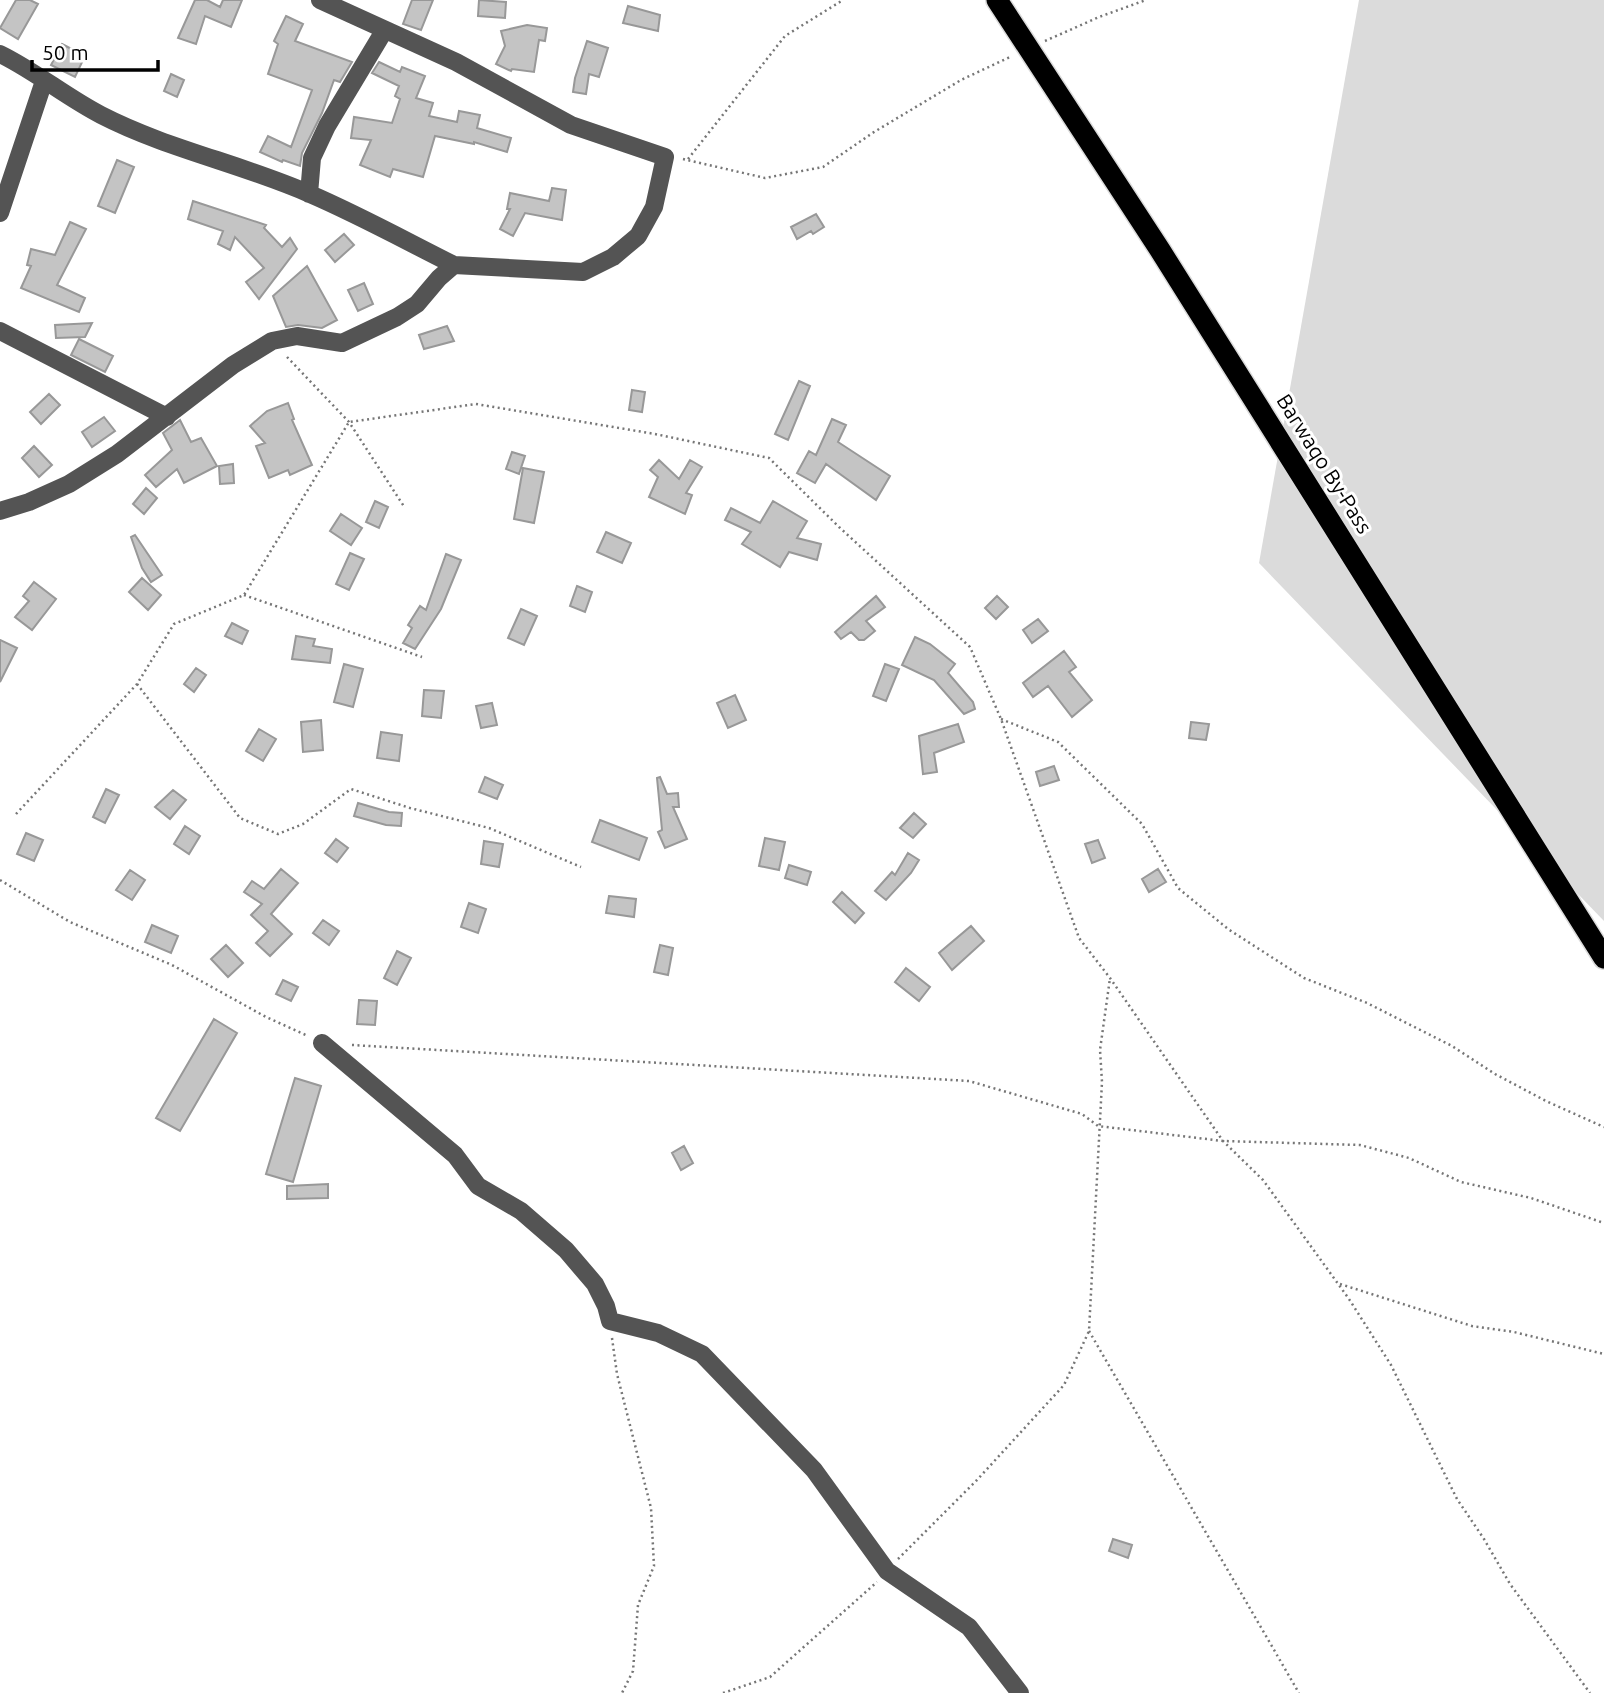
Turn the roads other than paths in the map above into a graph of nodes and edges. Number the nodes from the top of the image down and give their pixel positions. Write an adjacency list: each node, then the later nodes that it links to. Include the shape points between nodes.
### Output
1 (320, 0): 3 (street)
2 (997, 0): 13 (highway, Barwaqo By-Pass, via 1160,250)
3 (384, 31): 7 (street, via 312,158); 9 (street, via 456,62 571,125 665,157 654,207 638,236 613,257 583,272)
4 (0, 54): 5 (street)
5 (44, 81): 6 (street); 7 (street, via 135,130)
6 (5, 183): 8 (street)
7 (309, 194): 9 (street)
8 (0, 213)
9 (454, 265): 11 (street, via 417,304 397,317 342,343 297,336 272,341)
10 (0, 331): 11 (street)
11 (167, 417): 12 (street, via 69,485)
12 (0, 511)
13 (1604, 958)
14 (322, 1043): 15 (street, via 455,1154 478,1186 521,1211 566,1250 595,1284 610,1321 658,1333 702,1354 814,1470 887,1571 969,1626)
15 (1020, 1693)

